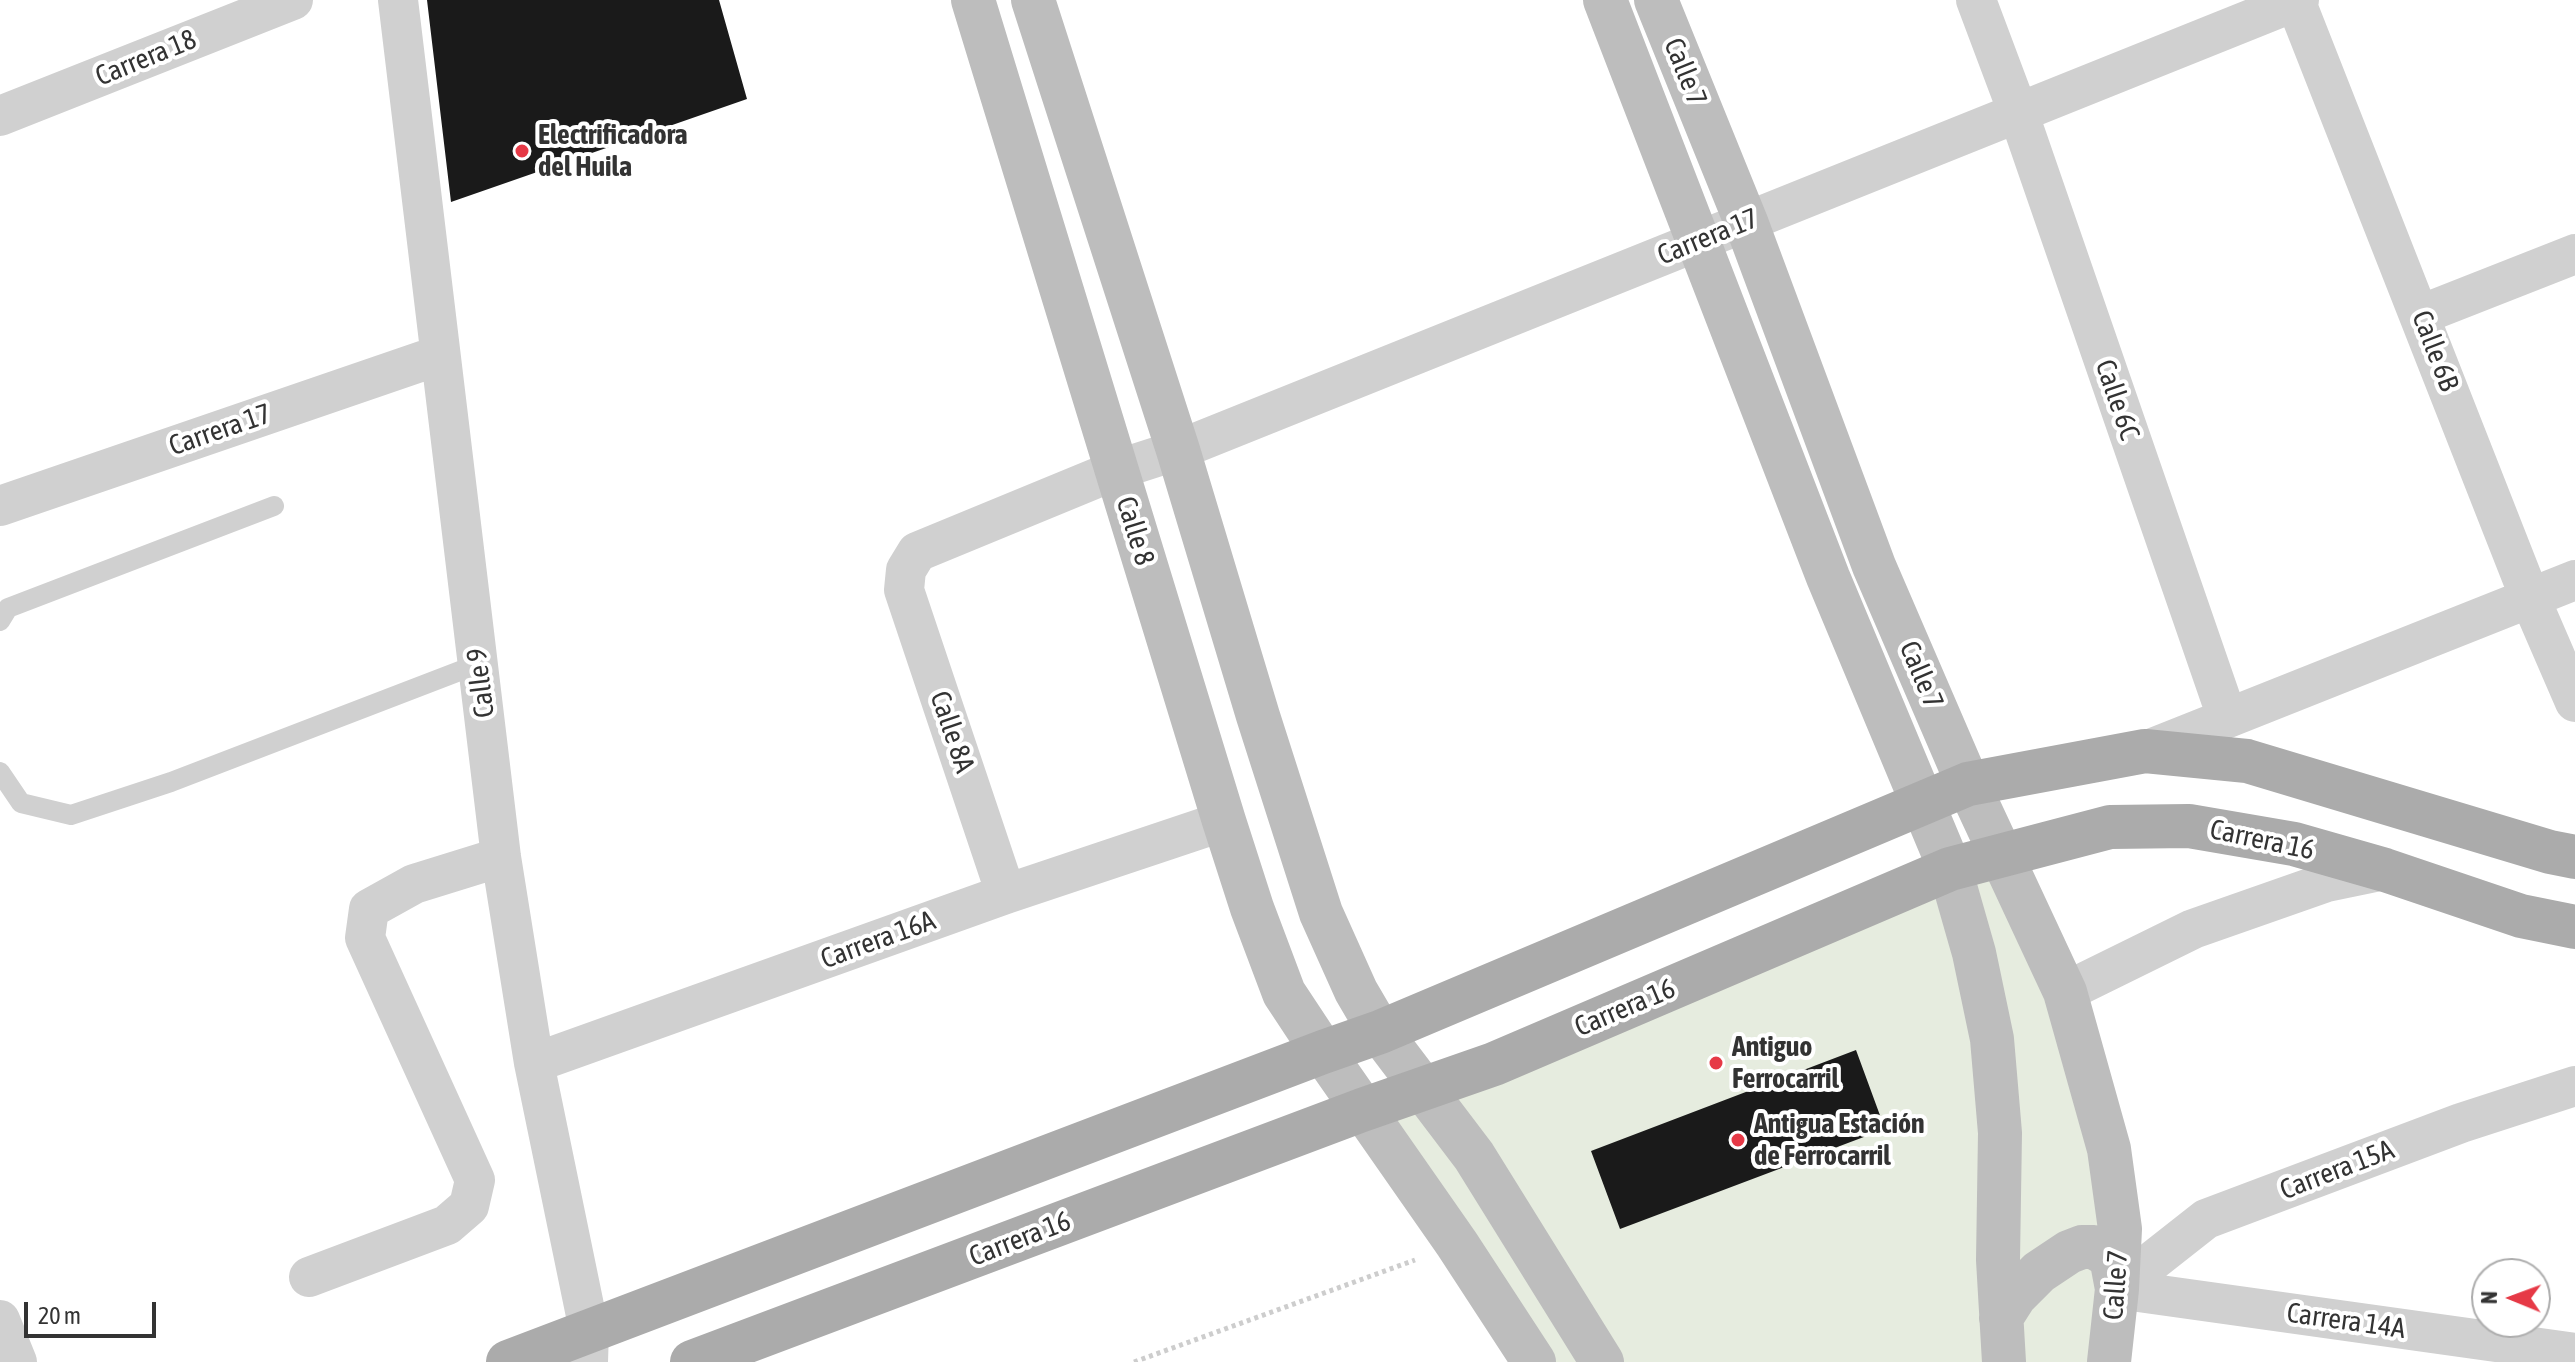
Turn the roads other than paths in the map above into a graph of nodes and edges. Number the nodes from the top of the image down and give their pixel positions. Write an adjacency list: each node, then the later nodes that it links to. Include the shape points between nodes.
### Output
1 (293, 0): 10 (street, Carrera 18)
2 (398, 0): 15 (street, Calle 9)
3 (973, 0): 17 (main road, Calle 8)
4 (1033, 0): 16 (main road)
5 (1605, 0): 12 (main road, Calle 7)
6 (1656, 0): 11 (main road, Calle 7)
7 (1976, 0): 9 (street, Calle 6C)
8 (2297, 0): 9 (street, Carrera 17); 14 (street, Calle 6B)
9 (2018, 112): 11 (street, Carrera 17); 26 (street, Calle 6C)
10 (0, 116)
11 (1746, 222): 12 (street, Carrera 17); 29 (main road, Calle 7, via 1874,566)
12 (1697, 242): 16 (street, Carrera 17); 30 (main road, Calle 7)
13 (2575, 254): 14 (street)
14 (2420, 315): 22 (street, Calle 6B)
15 (440, 355): 18 (street, Carrera 17); 24 (street, Calle 9)
16 (1178, 450): 17 (street, Carrera 17); 40 (main road, via 1321,913)
17 (1116, 470): 20 (street, Carrera 17, via 917,552); 31 (main road, Calle 8)
18 (0, 506)
19 (274, 506): 23 (lane, via 8,608)
20 (906, 570): 37 (street, Calle 8A, via 904,590)
21 (2575, 580): 22 (street)
22 (2530, 598): 25 (street, Calle 6B); 26 (street)
23 (0, 621)
24 (478, 664): 28 (lane, via 71,815 21,803); 33 (street, Calle 9)
25 (2575, 702)
26 (2227, 717): 27 (street)
27 (2145, 751): 29 (main road); 34 (main road, via 2247,761)
28 (0, 772)
29 (1968, 784): 30 (main road); 32 (main road, Calle 7)
30 (1922, 803): 35 (main road, Calle 7); 40 (main road)
31 (1224, 821): 37 (street, Carrera 16A); 41 (main road, Calle 8, via 1284,993)
32 (2001, 854): 35 (main road, Carrera 16); 36 (main road, Carrera 16, via 2110,827 2189,826 2294,844); 39 (main road, Calle 7)
33 (501, 857): 42 (street, Calle 9); 46 (street, via 414,884 369,909 365,938 475,1180 469,1206 447,1225)
34 (2575, 857)
35 (1950, 869): 44 (main road, Carrera 16); 48 (main road, Calle 7, via 1992,1039 2000,1133)
36 (2385, 870): 38 (main road, Carrera 16, via 2521,916); 39 (street, via 2327,882 2193,929)
37 (1006, 894): 42 (street, Carrera 16A)
38 (2575, 927)
39 (2065, 992): 47 (main road, Calle 7, via 2109,1149 2120,1229)
40 (1380, 1032): 41 (main road); 44 (main road)
41 (1323, 1052): 45 (main road, Calle 8); 50 (main road)
42 (534, 1063): 50 (street, Calle 9)
43 (2575, 1086): 47 (street, Carrera 15A, via 2206,1219)
44 (1425, 1090): 45 (main road, Carrera 16); 56 (main road, via 1474,1156)
45 (1362, 1110): 54 (main road, Carrera 16); 55 (main road, Calle 8)
46 (309, 1277)
47 (2117, 1289): 48 (main road, via 2111,1257 2082,1247 2039,1272); 51 (street, Carrera 14A); 58 (main road, Calle 7)
48 (2001, 1318): 57 (main road, Calle 7)
49 (0, 1320): 52 (street)
50 (588, 1346): 53 (main road)
51 (2575, 1353)
52 (17, 1362)
53 (508, 1362)
54 (692, 1362)
55 (1534, 1362)
56 (1602, 1362)
57 (2004, 1362)
58 (2109, 1362)

